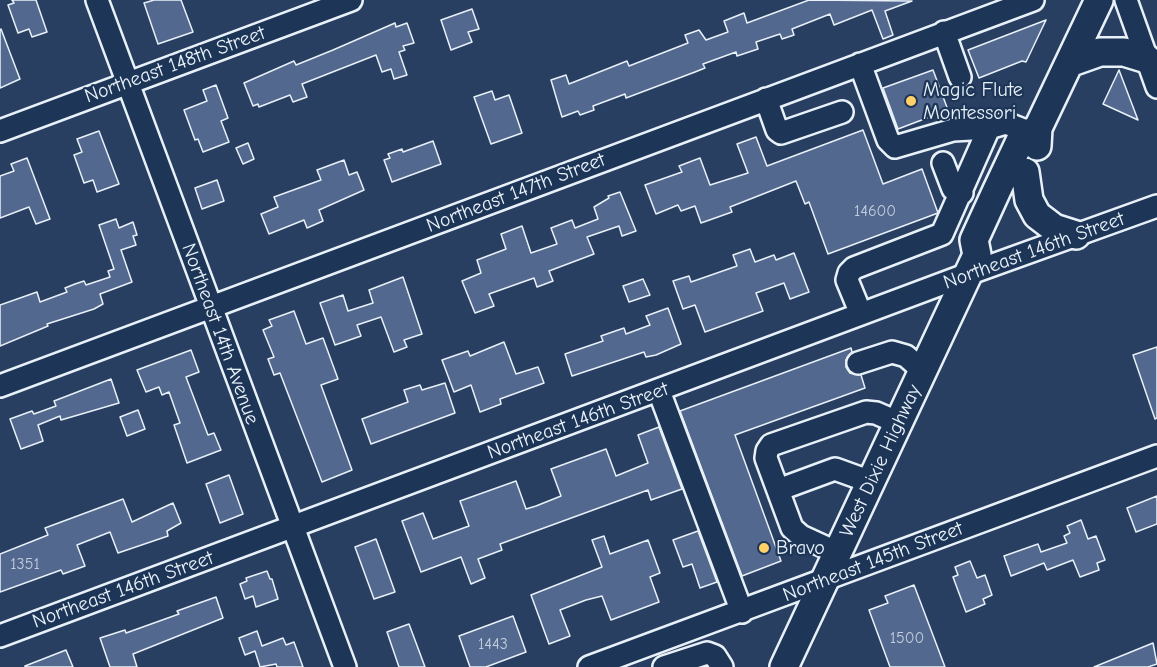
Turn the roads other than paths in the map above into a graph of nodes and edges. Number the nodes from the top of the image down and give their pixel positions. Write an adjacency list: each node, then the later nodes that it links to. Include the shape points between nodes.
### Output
1 (98, 0): 12 (street, Northeast 14th Avenue)
2 (351, 0): 12 (street, Northeast 148th Street)
3 (1033, 0): 6 (street, Northeast 147th Street)
4 (1099, 0): 9 (main road, West Dixie Highway)
5 (1126, 0): 8 (street)
6 (1009, 4): 7 (street, Northeast 147th Street)
7 (944, 32): 10 (street, Northeast 147th Street); 11 (street)
8 (1147, 59): 9 (main road, via 1124,52 1100,52); 13 (street)
9 (1069, 63): 17 (main road, West Dixie Highway)
10 (860, 64): 14 (street, Northeast 147th Street); 16 (street, via 888,140 895,147 952,130)
11 (960, 76)
12 (129, 82): 18 (street, Northeast 148th Street); 26 (street, Northeast 14th Avenue)
13 (1157, 87)
14 (766, 99): 15 (street, via 777,130 782,132); 26 (street, Northeast 147th Street)
15 (842, 112)
16 (989, 128): 17 (street, via 1006,123); 21 (street)
17 (1034, 130): 20 (main road, West Dixie Highway, via 1037,146); 22 (main road, West Dixie Highway, via 1021,139)
18 (0, 131)
19 (943, 164): 21 (street, via 953,189)
20 (1025, 172): 24 (main road, via 1029,200 1036,215 1054,228); 25 (main road, West Dixie Highway, via 990,247)
21 (965, 186): 22 (street); 27 (street, via 946,229 937,238 849,273 847,280)
22 (996, 192): 25 (main road, West Dixie Highway, via 974,240)
23 (1157, 206): 24 (street, Northeast 146th Street)
24 (1076, 235): 25 (street, Northeast 146th Street)
25 (972, 264): 27 (street, Northeast 146th Street); 29 (main road, West Dixie Highway)
26 (210, 308): 30 (street, Northeast 147th Street); 36 (street, Northeast 14th Avenue)
27 (861, 314): 31 (street, Northeast 146th Street)
28 (858, 363): 29 (street, via 892,352)
29 (924, 371): 32 (main road, West Dixie Highway)
30 (0, 386)
31 (659, 391): 36 (street, Northeast 146th Street); 39 (street)
32 (898, 423): 34 (main road, West Dixie Highway); 35 (street, via 866,412 771,445 766,458)
33 (1157, 456): 38 (street, Northeast 145th Street)
34 (871, 482): 35 (street, via 835,469); 37 (main road, West Dixie Highway)
35 (778, 490): 37 (street, via 792,528)
36 (292, 527): 40 (street, Northeast 146th Street); 41 (street, Northeast 14th Avenue)
37 (838, 553): 38 (main road, West Dixie Highway)
38 (826, 579): 39 (street, Northeast 145th Street); 45 (main road, West Dixie Highway)
39 (742, 612): 42 (street, Northeast 145th Street)
40 (0, 636)
41 (345, 667)
42 (589, 667)
43 (664, 667): 44 (street, via 707,653 715,656)
44 (722, 667)
45 (784, 667)

